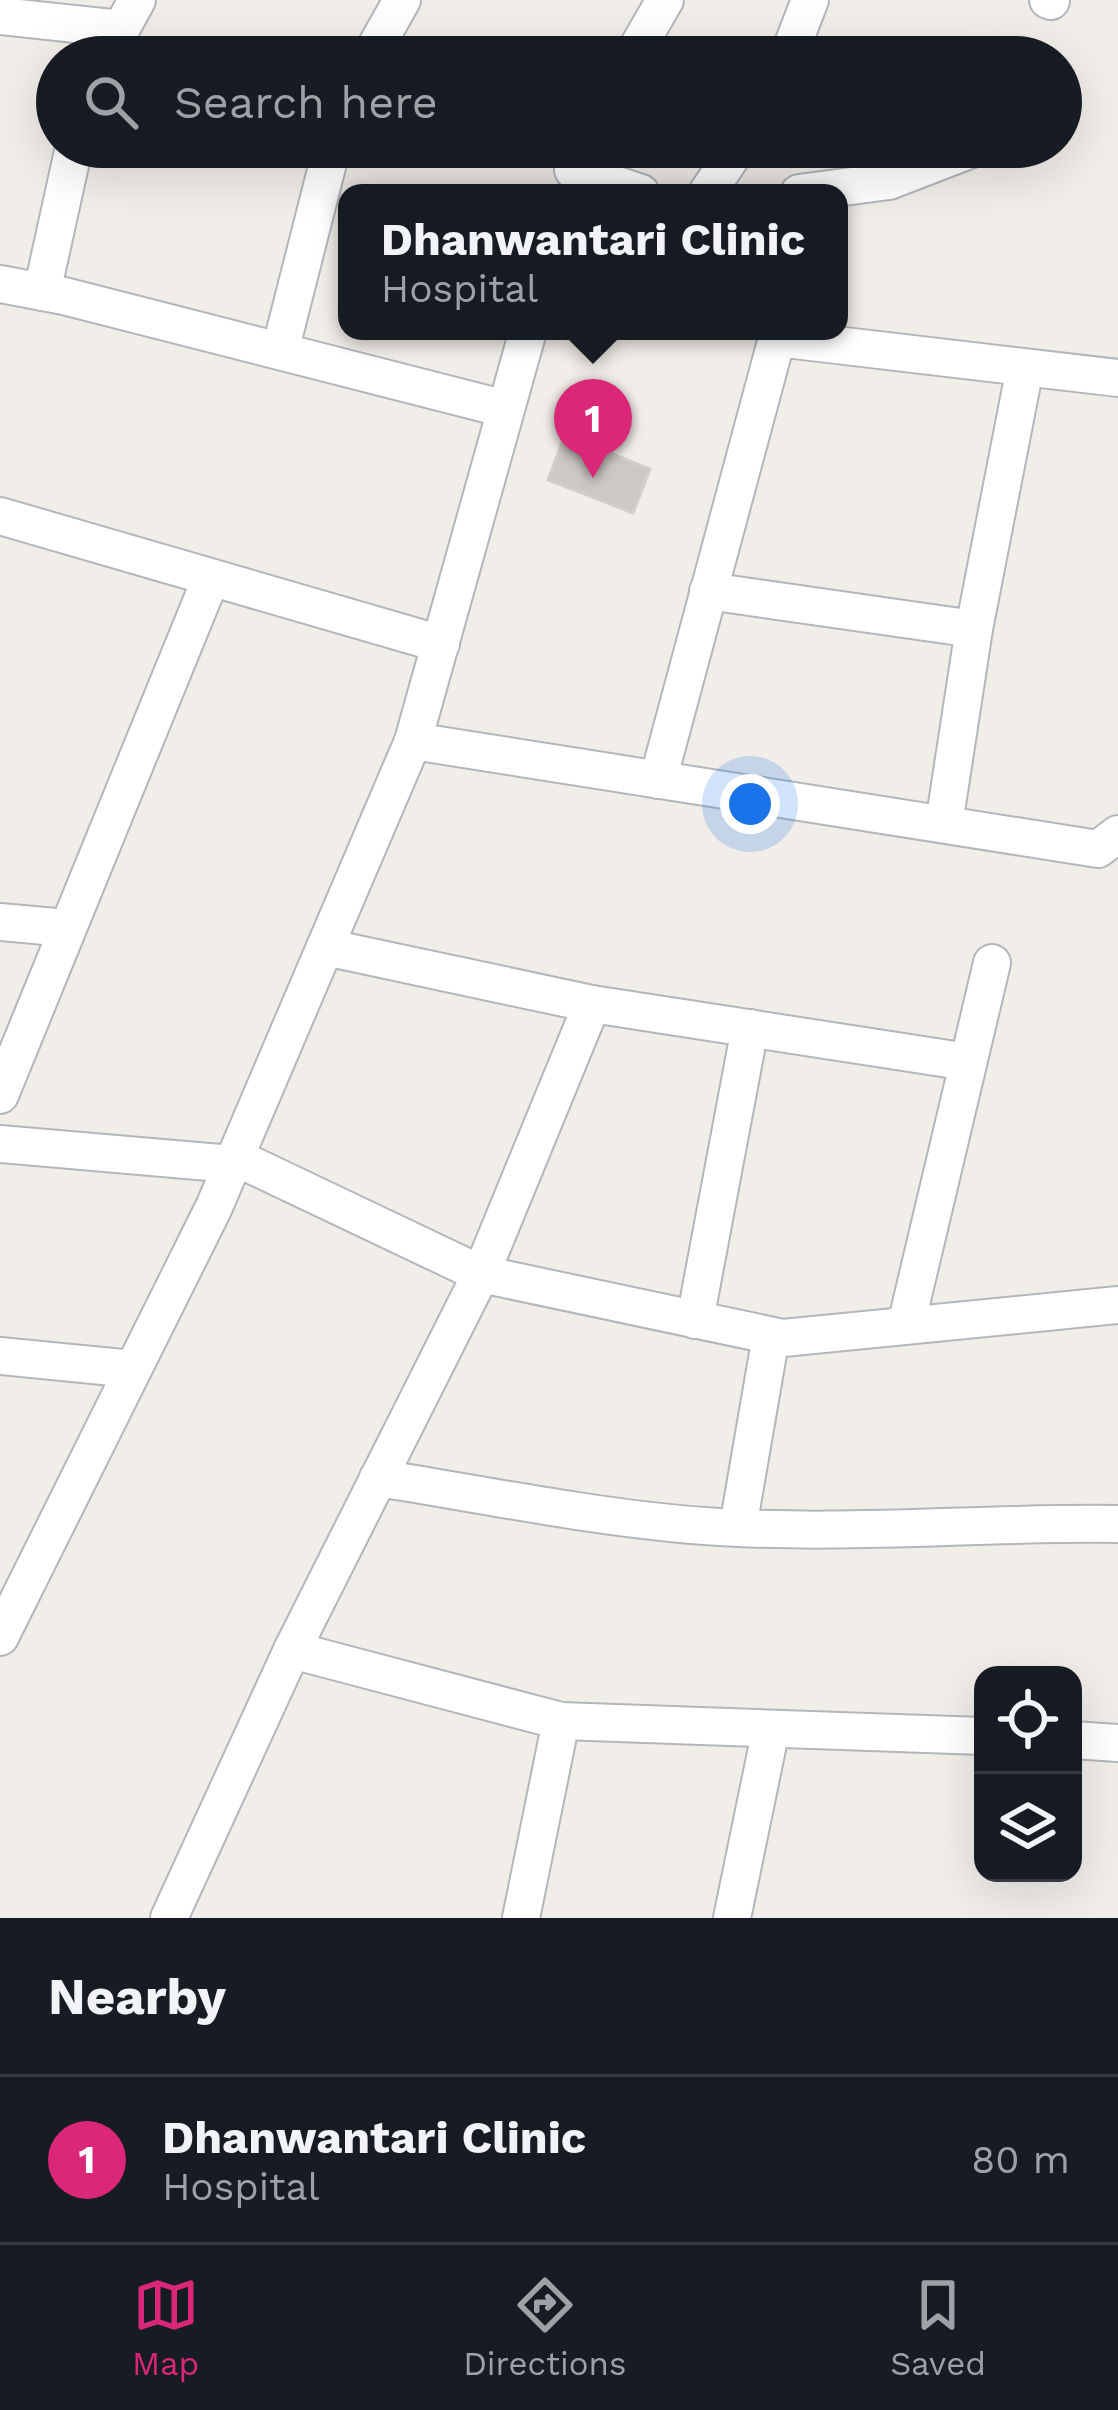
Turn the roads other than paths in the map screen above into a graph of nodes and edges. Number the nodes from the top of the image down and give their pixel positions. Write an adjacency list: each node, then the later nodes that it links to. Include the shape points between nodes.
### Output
1 (402, 0): 6 (street)
2 (665, 0): 7 (street)
3 (810, 0): 8 (street)
4 (0, 16): 5 (street)
5 (122, 29)
6 (382, 36)
7 (644, 36)
8 (796, 36)
9 (69, 168): 16 (street)
10 (327, 168): 20 (street)
11 (923, 168): 14 (street)
12 (574, 170): 13 (street)
13 (615, 184)
14 (848, 186)
15 (0, 284): 16 (street)
16 (42, 292): 20 (street)
17 (525, 340): 23 (street)
18 (776, 340): 26 (street)
19 (794, 340): 21 (street)
20 (280, 351): 23 (street)
21 (1025, 368): 22 (street); 27 (street)
22 (1118, 378)
23 (506, 409): 28 (street)
24 (0, 516): 25 (street)
25 (211, 578): 28 (street); 34 (street)
26 (708, 590): 27 (street); 30 (street)
27 (974, 629): 31 (street)
28 (440, 644): 29 (street)
29 (413, 741): 30 (street); 35 (street)
30 (658, 779): 31 (street)
31 (944, 824): 32 (street, via 1098,849)
32 (1118, 834)
33 (0, 922): 34 (street)
34 (67, 928): 40 (street)
35 (326, 946): 37 (street); 42 (street)
36 (992, 963): 39 (street)
37 (592, 1004): 38 (street); 43 (street)
38 (750, 1028): 39 (street); 45 (street)
39 (968, 1062): 46 (street)
40 (0, 1095)
41 (0, 1144): 42 (street)
42 (234, 1161): 43 (street); 49 (street)
43 (481, 1274): 45 (street); 50 (street)
44 (1118, 1305): 46 (street)
45 (695, 1320): 47 (street)
46 (906, 1325): 47 (street)
47 (771, 1336): 52 (street)
48 (0, 1357): 49 (street)
49 (133, 1370): 53 (street)
50 (378, 1478): 52 (street); 54 (street)
51 (1118, 1524): 52 (street)
52 (739, 1527)
53 (5, 1618)
54 (292, 1650): 55 (street); 60 (street)
55 (561, 1721): 56 (street); 61 (street)
56 (770, 1729): 57 (street); 62 (street)
57 (974, 1736)
58 (1082, 1741): 59 (street)
59 (1118, 1743)
60 (169, 1918)
61 (521, 1918)
62 (732, 1918)

